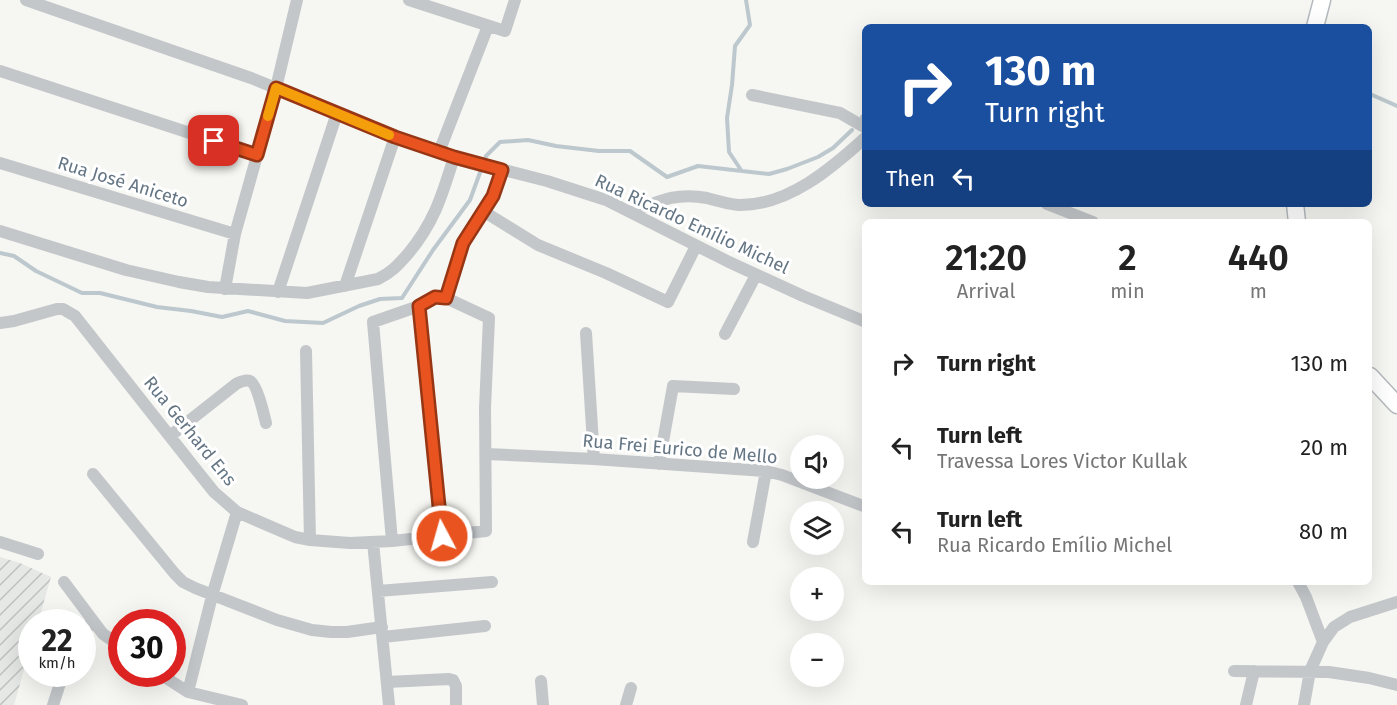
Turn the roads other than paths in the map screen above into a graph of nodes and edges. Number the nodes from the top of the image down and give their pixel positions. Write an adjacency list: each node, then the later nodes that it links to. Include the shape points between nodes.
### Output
1 (26, 0): 9 (street, Rua Ricardo Emílio Michel)
2 (297, 0): 9 (street)
3 (409, 0): 7 (street)
4 (515, 0): 7 (street, via 505,32)
5 (1322, 0): 6 (street)
6 (1316, 24)
7 (488, 26): 15 (street)
8 (0, 71): 16 (street)
9 (276, 88): 11 (street, Rua Ricardo Emílio Michel); 16 (street)
10 (752, 95): 12 (street, via 829,109)
11 (337, 113): 13 (street, Rua Ricardo Emílio Michel); 30 (street)
12 (862, 126)
13 (395, 137): 15 (street, Rua Ricardo Emílio Michel); 28 (street)
14 (862, 141): 22 (street, via 825,172 780,197 740,205 693,196 672,197)
15 (439, 152): 17 (street, Rua Ricardo Emílio Michel)
16 (257, 155): 25 (street)
17 (454, 157): 19 (street, Rua Ricardo Emílio Michel); 28 (street, via 439,205 421,238 391,272)
18 (0, 163): 25 (street, Rua José Aniceto)
19 (502, 170): 21 (street); 22 (street, Rua Ricardo Emílio Michel, via 575,189)
20 (1054, 207): 23 (street)
21 (483, 211): 26 (street, via 538,245 668,302); 31 (street, via 463,243)
22 (632, 212): 26 (street, Rua Ricardo Emílio Michel)
23 (1084, 219)
24 (0, 231): 29 (street, via 156,278)
25 (236, 234): 29 (street)
26 (696, 246): 27 (street, Rua Ricardo Emílio Michel)
27 (756, 274): 33 (street, Rua Ricardo Emílio Michel); 36 (street)
28 (345, 286): 30 (street, via 307,293)
29 (225, 289): 30 (street)
30 (278, 292)
31 (446, 298): 32 (street, via 435,297); 43 (street, via 489,318)
32 (419, 306): 50 (street); 52 (street, via 373,322)
33 (862, 320)
34 (0, 323): 42 (street, Rua Gerhard Ens, via 57,309 69,312)
35 (586, 333): 44 (street)
36 (725, 334)
37 (306, 351): 51 (street)
38 (1372, 378): 40 (street)
39 (734, 389): 45 (street, via 673,386)
40 (1397, 405)
41 (266, 423): 42 (street, via 255,385 243,381)
42 (170, 436): 49 (street, Rua Gerhard Ens, via 214,492)
43 (486, 454): 44 (street, Rua Frei Eurico de Mello); 50 (street, Rua Gerhard Ens, via 486,531)
44 (594, 459): 45 (street, Rua Frei Eurico de Mello)
45 (659, 464): 46 (street, Rua Frei Eurico de Mello)
46 (766, 471): 48 (street, Rua Frei Eurico de Mello); 55 (street)
47 (93, 474): 61 (street, via 175,574)
48 (862, 505)
49 (237, 512): 51 (street, Rua Gerhard Ens); 61 (street)
50 (442, 536): 52 (street, Rua Gerhard Ens)
51 (310, 540): 54 (street, Rua Gerhard Ens)
52 (392, 541): 54 (street, Rua Gerhard Ens)
53 (0, 542): 56 (street)
54 (373, 542): 60 (street)
55 (753, 542)
56 (38, 554)
57 (64, 582): 63 (street)
58 (492, 582): 60 (street)
59 (1300, 585): 68 (street)
60 (378, 591): 66 (street)
61 (212, 596): 66 (street, via 312,630); 78 (street)
62 (1397, 602): 68 (street, via 1342,621)
63 (84, 609)
64 (96, 625): 67 (street)
65 (485, 626): 66 (street)
66 (382, 632): 73 (street)
67 (108, 637)
68 (1323, 642): 71 (street)
69 (1234, 671): 70 (street)
70 (1254, 671): 71 (street); 85 (street)
71 (1310, 671): 74 (street); 86 (street)
72 (541, 681): 83 (street)
73 (387, 682): 81 (street); 82 (street, via 453,680)
74 (1397, 685)
75 (59, 687): 79 (street)
76 (180, 687): 78 (street)
77 (631, 688): 84 (street)
78 (188, 692): 80 (street)
79 (53, 705)
80 (242, 705)
81 (389, 705)
82 (456, 705)
83 (543, 705)
84 (626, 705)
85 (1246, 705)
86 (1304, 705)

